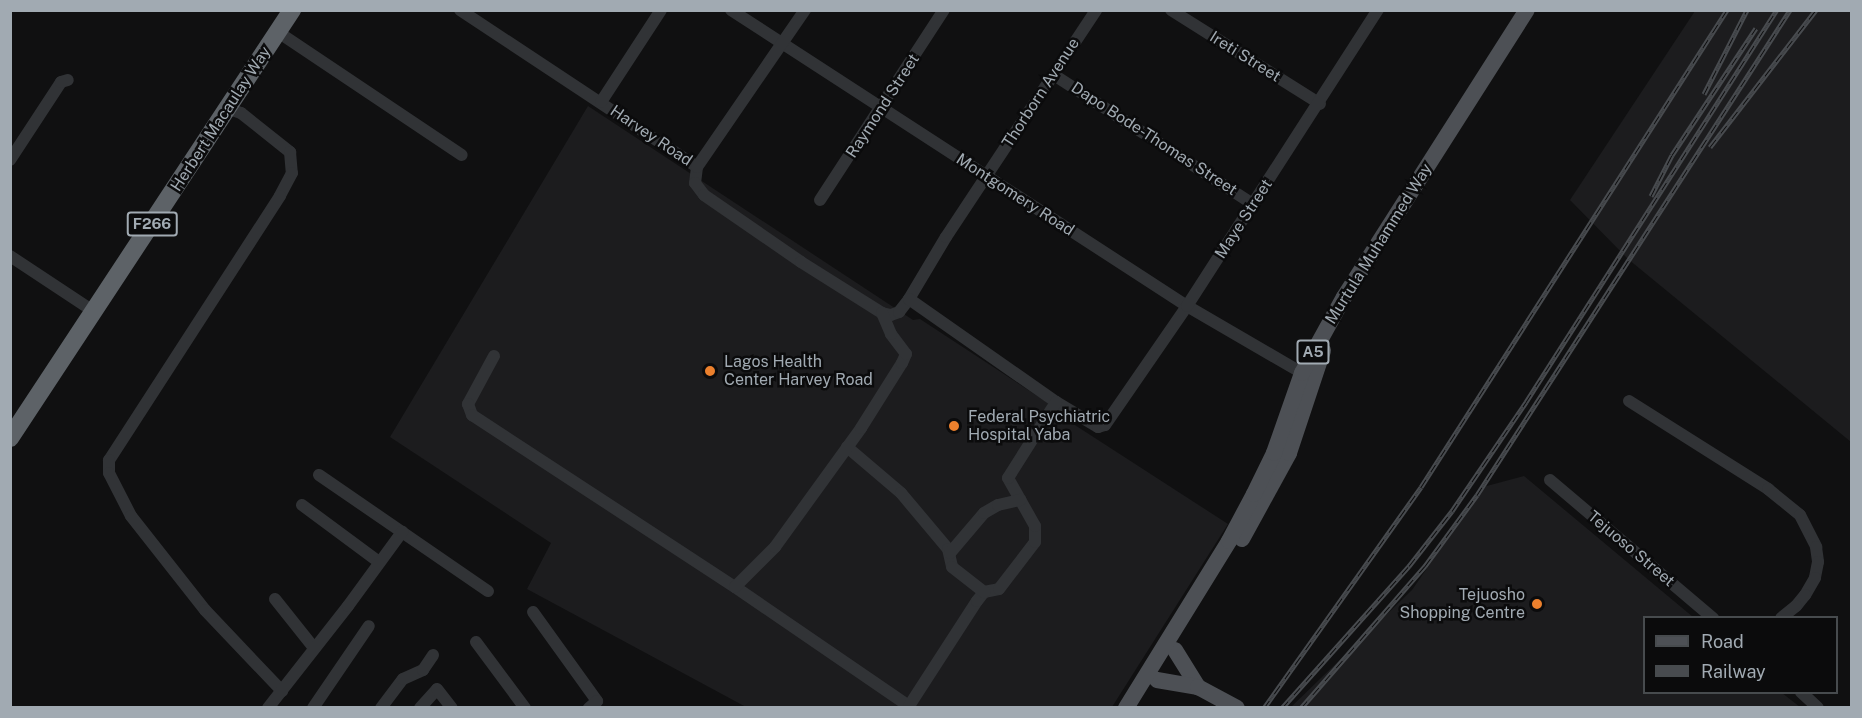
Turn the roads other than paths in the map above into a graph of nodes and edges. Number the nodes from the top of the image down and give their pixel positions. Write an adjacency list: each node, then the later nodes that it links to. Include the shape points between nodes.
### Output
1 (280, 10): 32 (highway, Herbert Macaulay Way / F266)
2 (292, 10): 14 (highway, Herbert Macaulay Way / F266)
3 (460, 10): 13 (street, Harvey Road)
4 (484, 10): 13 (street)
5 (661, 10): 18 (street)
6 (731, 10): 15 (street, Montgomery Road)
7 (805, 10): 15 (street)
8 (944, 10): 20 (street, Raymond Street)
9 (1096, 10): 16 (street, Thorborn Avenue)
10 (1171, 10): 19 (street, Ireti Street)
11 (1378, 10): 19 (street, Maye Street)
12 (1527, 10): 29 (main road, Murtula Muhammed Way / A5)
13 (477, 22): 18 (street, Harvey Road)
14 (278, 32): 21 (highway, Herbert Macaulay Way / F266); 22 (street)
15 (783, 43): 20 (street, Montgomery Road); 24 (street)
16 (1054, 75): 25 (street, Thorborn Avenue); 27 (street, Dapo Bode-Thomas Street)
17 (68, 80): 23 (street, via 61,82)
18 (601, 102): 24 (street, Harvey Road)
19 (1320, 104): 27 (street, Maye Street)
20 (882, 107): 25 (street, Montgomery Road); 26 (street, Raymond Street)
21 (227, 108): 39 (highway, Herbert Macaulay Way / F266); 62 (street, via 242,113 290,152 292,173 109,460 109,473 131,516 205,610)
22 (462, 156)
23 (10, 160)
24 (697, 167): 33 (street, Harvey Road, via 695,183 704,195)
25 (987, 177): 30 (street, Thorborn Avenue); 31 (street, Montgomery Road)
26 (820, 200)
27 (1253, 204): 31 (street, Maye Street)
28 (10, 256): 32 (street)
29 (1344, 297): 35 (main road, Murtula Muhammed Way / A5); 58 (main road, via 1289,453)
30 (909, 299): 33 (street, Thorborn Avenue, via 899,312); 37 (street)
31 (1187, 306): 35 (street, Montgomery Road); 37 (street, Maye Street, via 1104,425 1098,427)
32 (87, 307): 38 (highway, Herbert Macaulay Way / F266)
33 (882, 313): 40 (street, via 906,354)
34 (494, 356): 48 (street, via 468,404 472,415)
35 (1302, 373): 71 (main road, Murtula Muhammed Way / A5, via 1274,453 1254,494)
36 (1629, 401): 54 (street, via 1768,489 1800,515 1816,547 1818,562 1815,578 1796,606)
37 (1056, 402): 43 (street, via 1008,478)
38 (10, 422)
39 (10, 438)
40 (847, 447): 46 (street, via 901,493); 48 (street, via 775,547)
41 (319, 475): 45 (street)
42 (1550, 480): 53 (street, Tejuoso Street)
43 (1020, 500): 46 (street, via 984,513); 50 (street, via 1035,526 1035,542 999,589)
44 (302, 505): 47 (street)
45 (402, 532): 47 (street); 49 (street)
46 (950, 553): 50 (street, via 952,567)
47 (379, 562): 57 (street)
48 (735, 587): 50 (street, via 909,706)
49 (488, 591)
50 (984, 592)
51 (275, 599): 57 (street)
52 (534, 612): 70 (street, via 597,702)
53 (1711, 616)
54 (1784, 616)
55 (369, 626): 65 (street)
56 (476, 642): 69 (street)
57 (314, 648): 62 (street)
58 (1175, 650): 60 (main road); 61 (main road)
59 (432, 655): 66 (street, via 423,670 403,679)
60 (1156, 680): 61 (main road); 72 (main road)
61 (1198, 687): 73 (main road)
62 (282, 691): 64 (street)
63 (1802, 694): 74 (street)
64 (273, 706)
65 (313, 708)
66 (381, 708)
67 (420, 708): 68 (street, via 437,689)
68 (452, 708)
69 (525, 708)
70 (589, 708)
71 (1126, 708)
72 (1139, 708)
73 (1237, 708)
74 (1818, 708)

